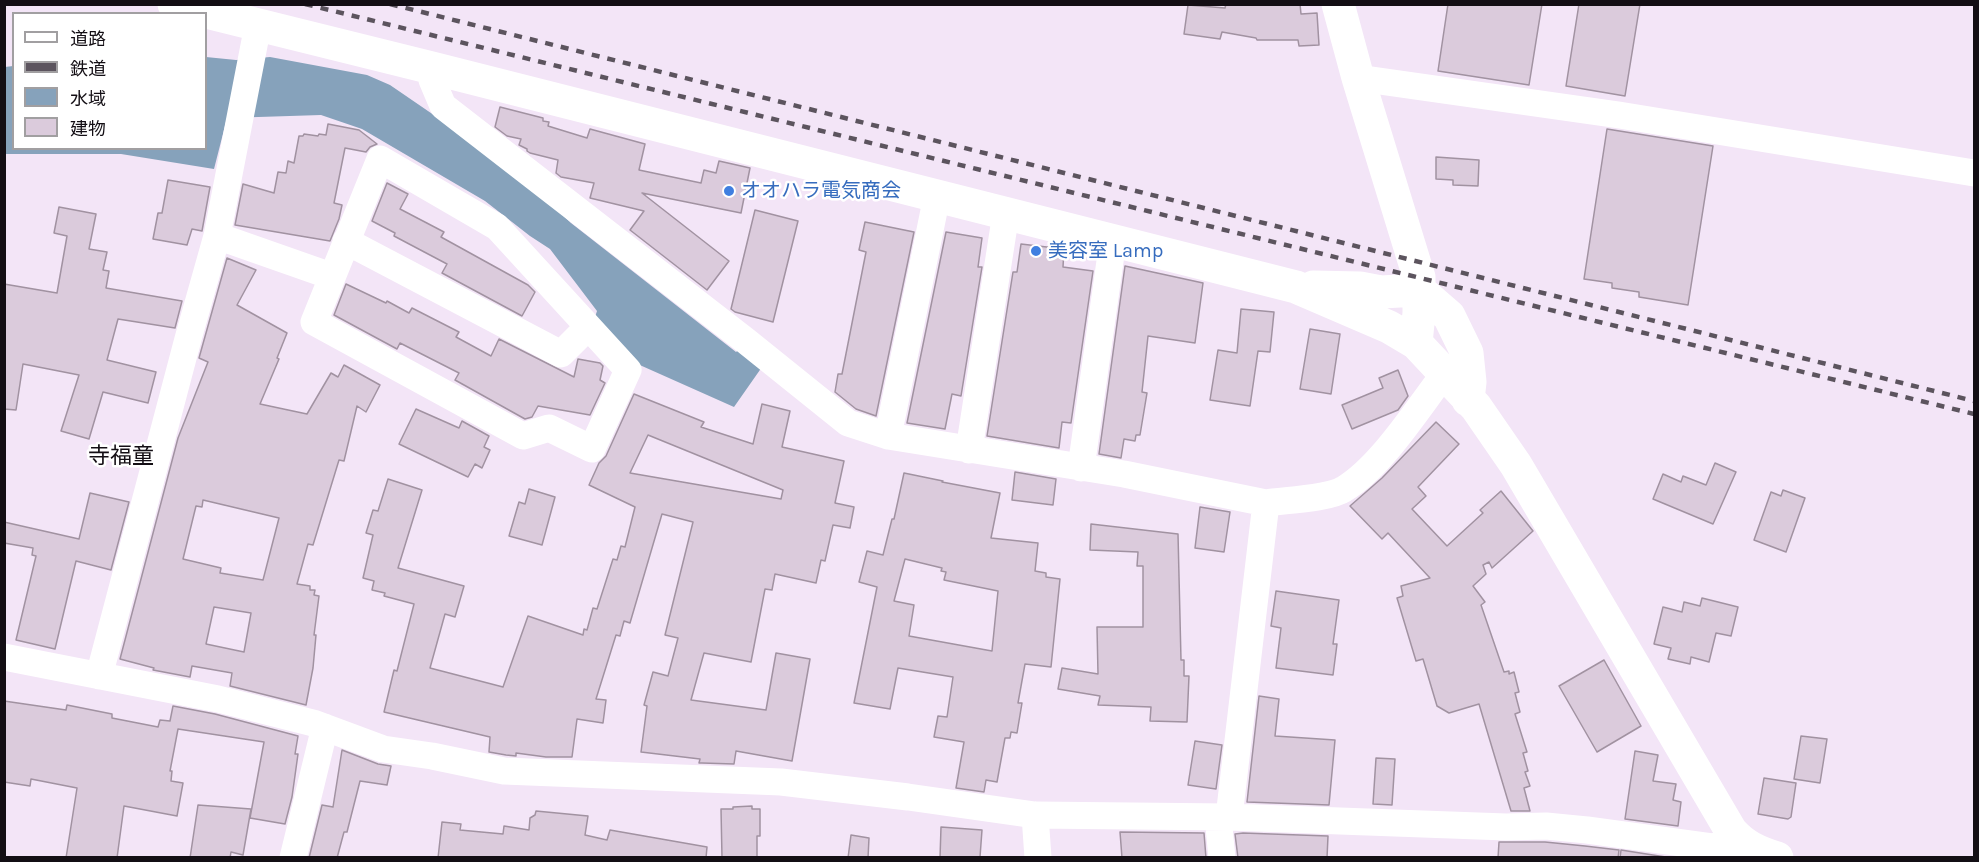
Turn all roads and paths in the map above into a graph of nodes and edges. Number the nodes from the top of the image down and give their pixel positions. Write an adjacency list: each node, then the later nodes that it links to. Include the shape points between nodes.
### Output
1 (174, 4): 3 (street)
2 (1338, 4): 7 (street)
3 (205, 12)
4 (207, 13): 5 (street)
5 (258, 26): 6 (street); 11 (street)
6 (432, 68): 9 (street); 21 (street, via 432,80 443,106 848,423)
7 (1358, 78): 8 (street, via 1619,115); 16 (street, via 1419,277)
8 (1974, 173)
9 (937, 196): 10 (street); 21 (street)
10 (1006, 213): 12 (street); 22 (street)
11 (218, 236): 14 (street); 26 (street)
12 (1113, 240): 15 (street); 23 (street)
13 (346, 241): 14 (street); 17 (street, via 561,354); 17 (street, via 380,159 497,227)
14 (331, 276): 17 (street, via 314,322 523,436 549,428 592,449 628,370)
15 (1296, 286): 16 (street, via 1382,292); 18 (street)
16 (1419, 290): 18 (street); 20 (street, via 1449,316 1467,353)
17 (588, 327)
18 (1416, 342): 19 (street)
19 (1445, 373): 20 (street); 24 (street, via 1378,460 1343,490)
20 (1468, 400): 30 (street, via 1516,465)
21 (888, 436): 22 (street)
22 (969, 450): 23 (street)
23 (1081, 468): 24 (street)
24 (1266, 502): 29 (street)
25 (4, 657): 26 (street)
26 (99, 676): 27 (street, via 218,699)
27 (325, 727): 28 (street, via 383,749 504,771 781,782); 31 (street)
28 (1035, 815): 29 (street); 32 (street)
29 (1224, 817): 30 (street, via 1546,826 1712,846); 33 (street)
30 (1739, 841): 34 (street)
31 (293, 858)
32 (1038, 858)
33 (1222, 858)
34 (1777, 858)

